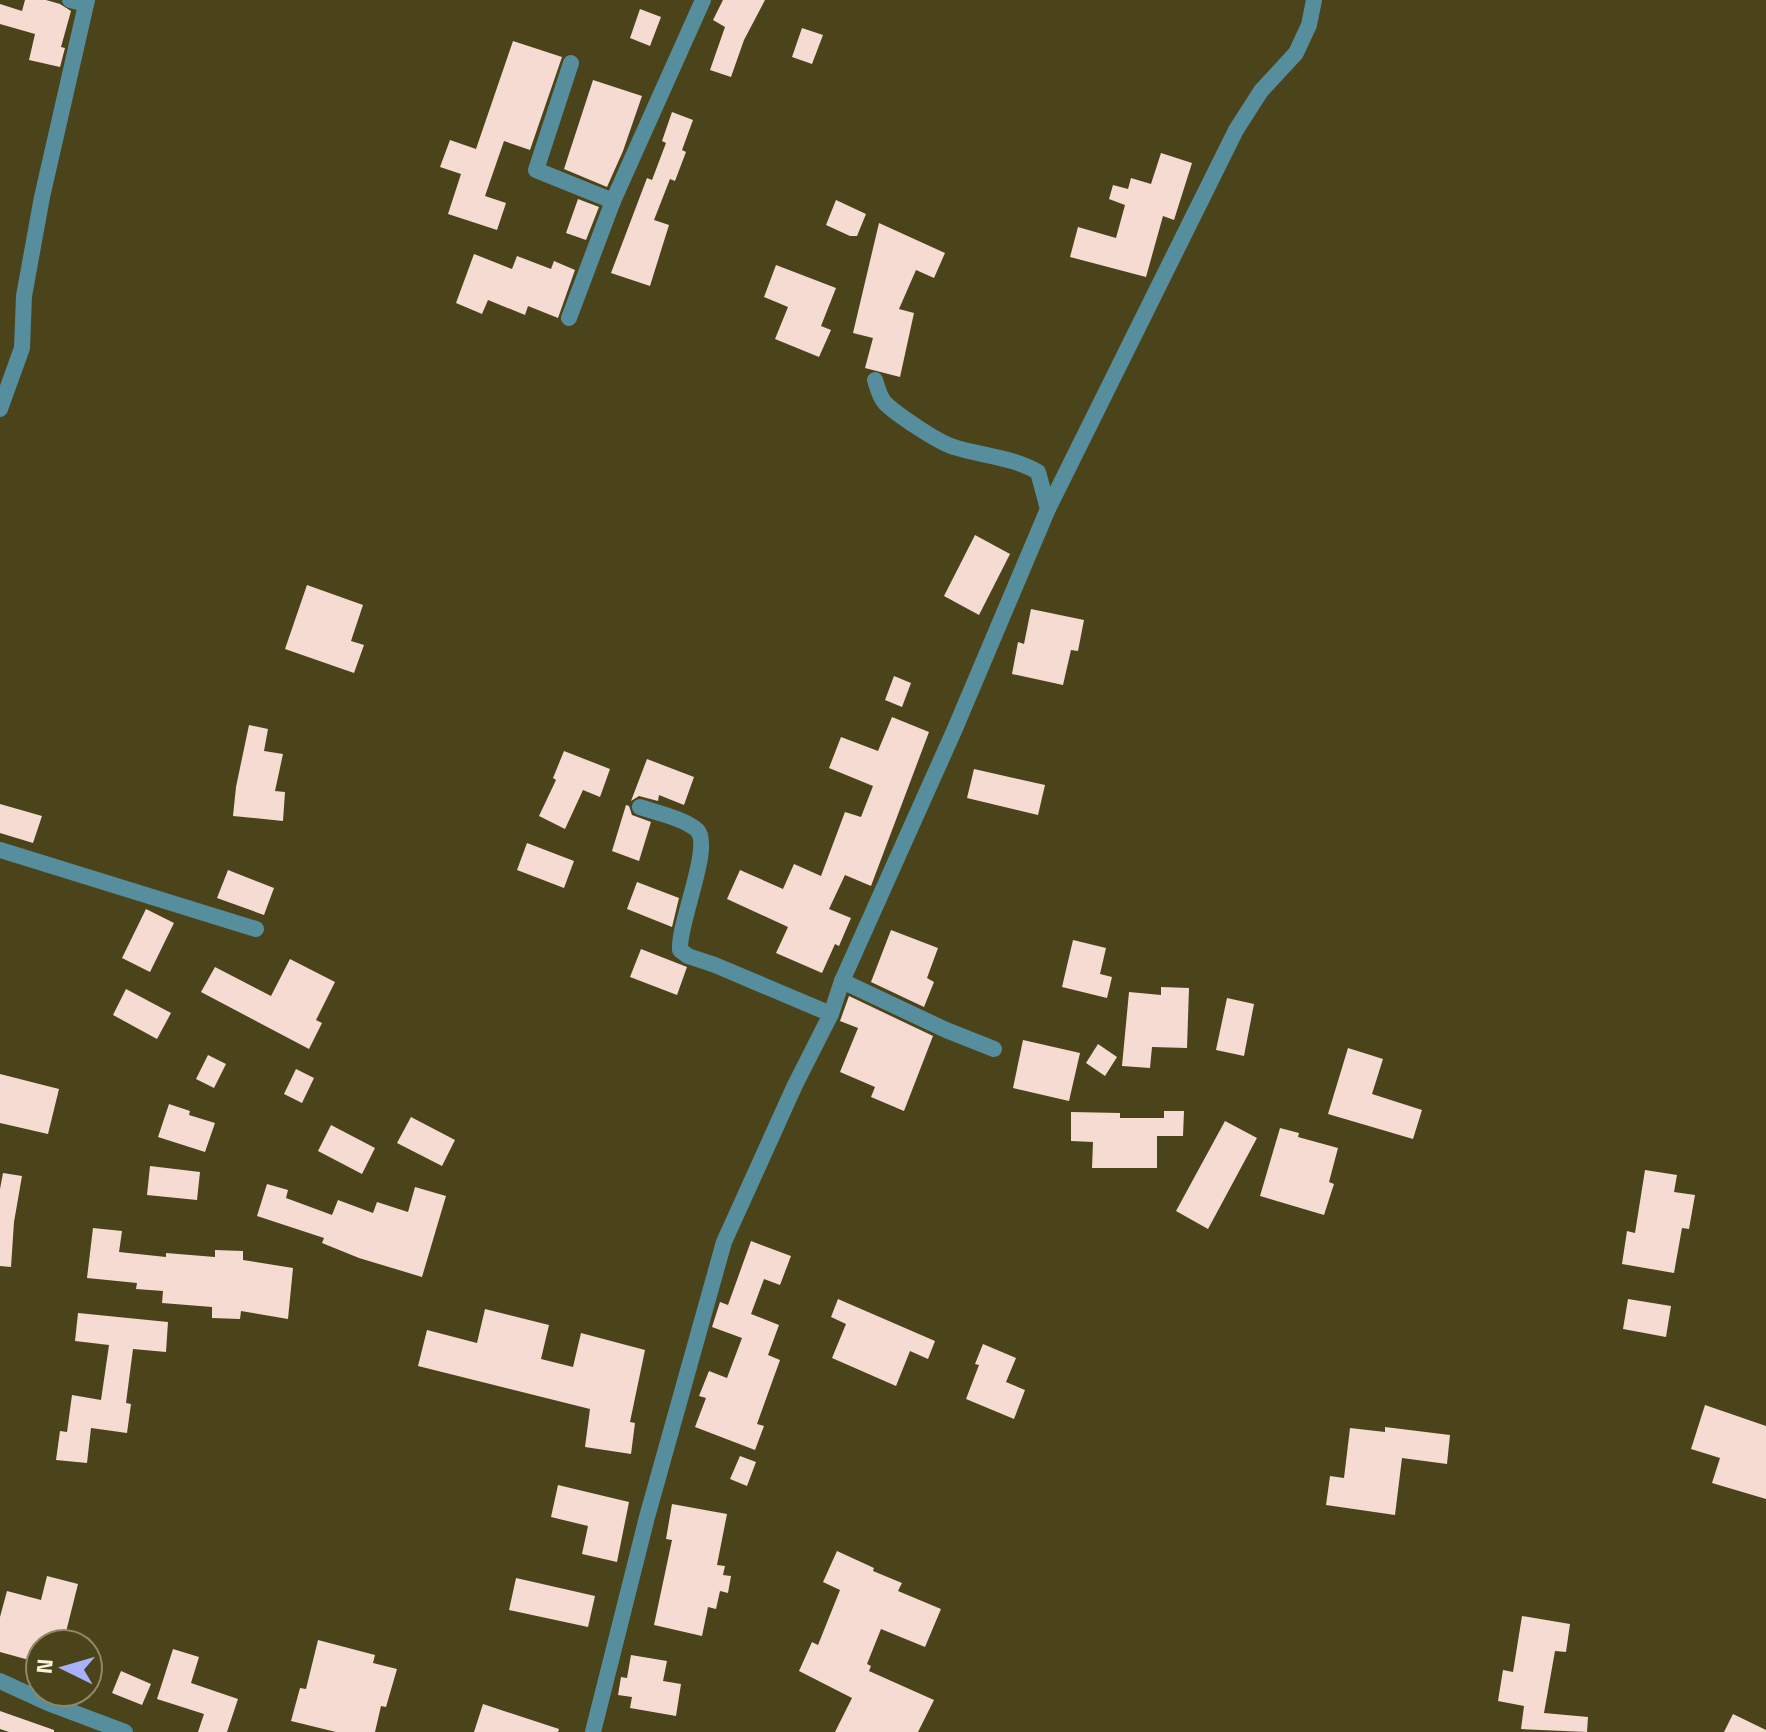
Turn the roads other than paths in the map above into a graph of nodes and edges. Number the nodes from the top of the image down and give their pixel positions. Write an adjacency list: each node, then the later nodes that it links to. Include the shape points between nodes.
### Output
1 (703, 0): 5 (street)
2 (1314, 0): 9 (street, via 1296,53 1261,91 1236,130)
3 (81, 1): 8 (street, via 24,296 22,348)
4 (571, 63): 5 (street, via 536,170)
5 (613, 201): 6 (street)
6 (569, 318)
7 (875, 380): 9 (street, via 886,403 951,447 1038,472)
8 (0, 409)
9 (1048, 509): 13 (street)
10 (640, 807): 14 (street, via 687,824 702,838 680,950)
11 (0, 850): 12 (street)
12 (256, 929)
13 (842, 981): 14 (street); 15 (street)
14 (831, 1014): 18 (street, via 724,1242)
15 (994, 1049)
16 (0, 1681): 17 (street)
17 (125, 1732)
18 (593, 1732)

